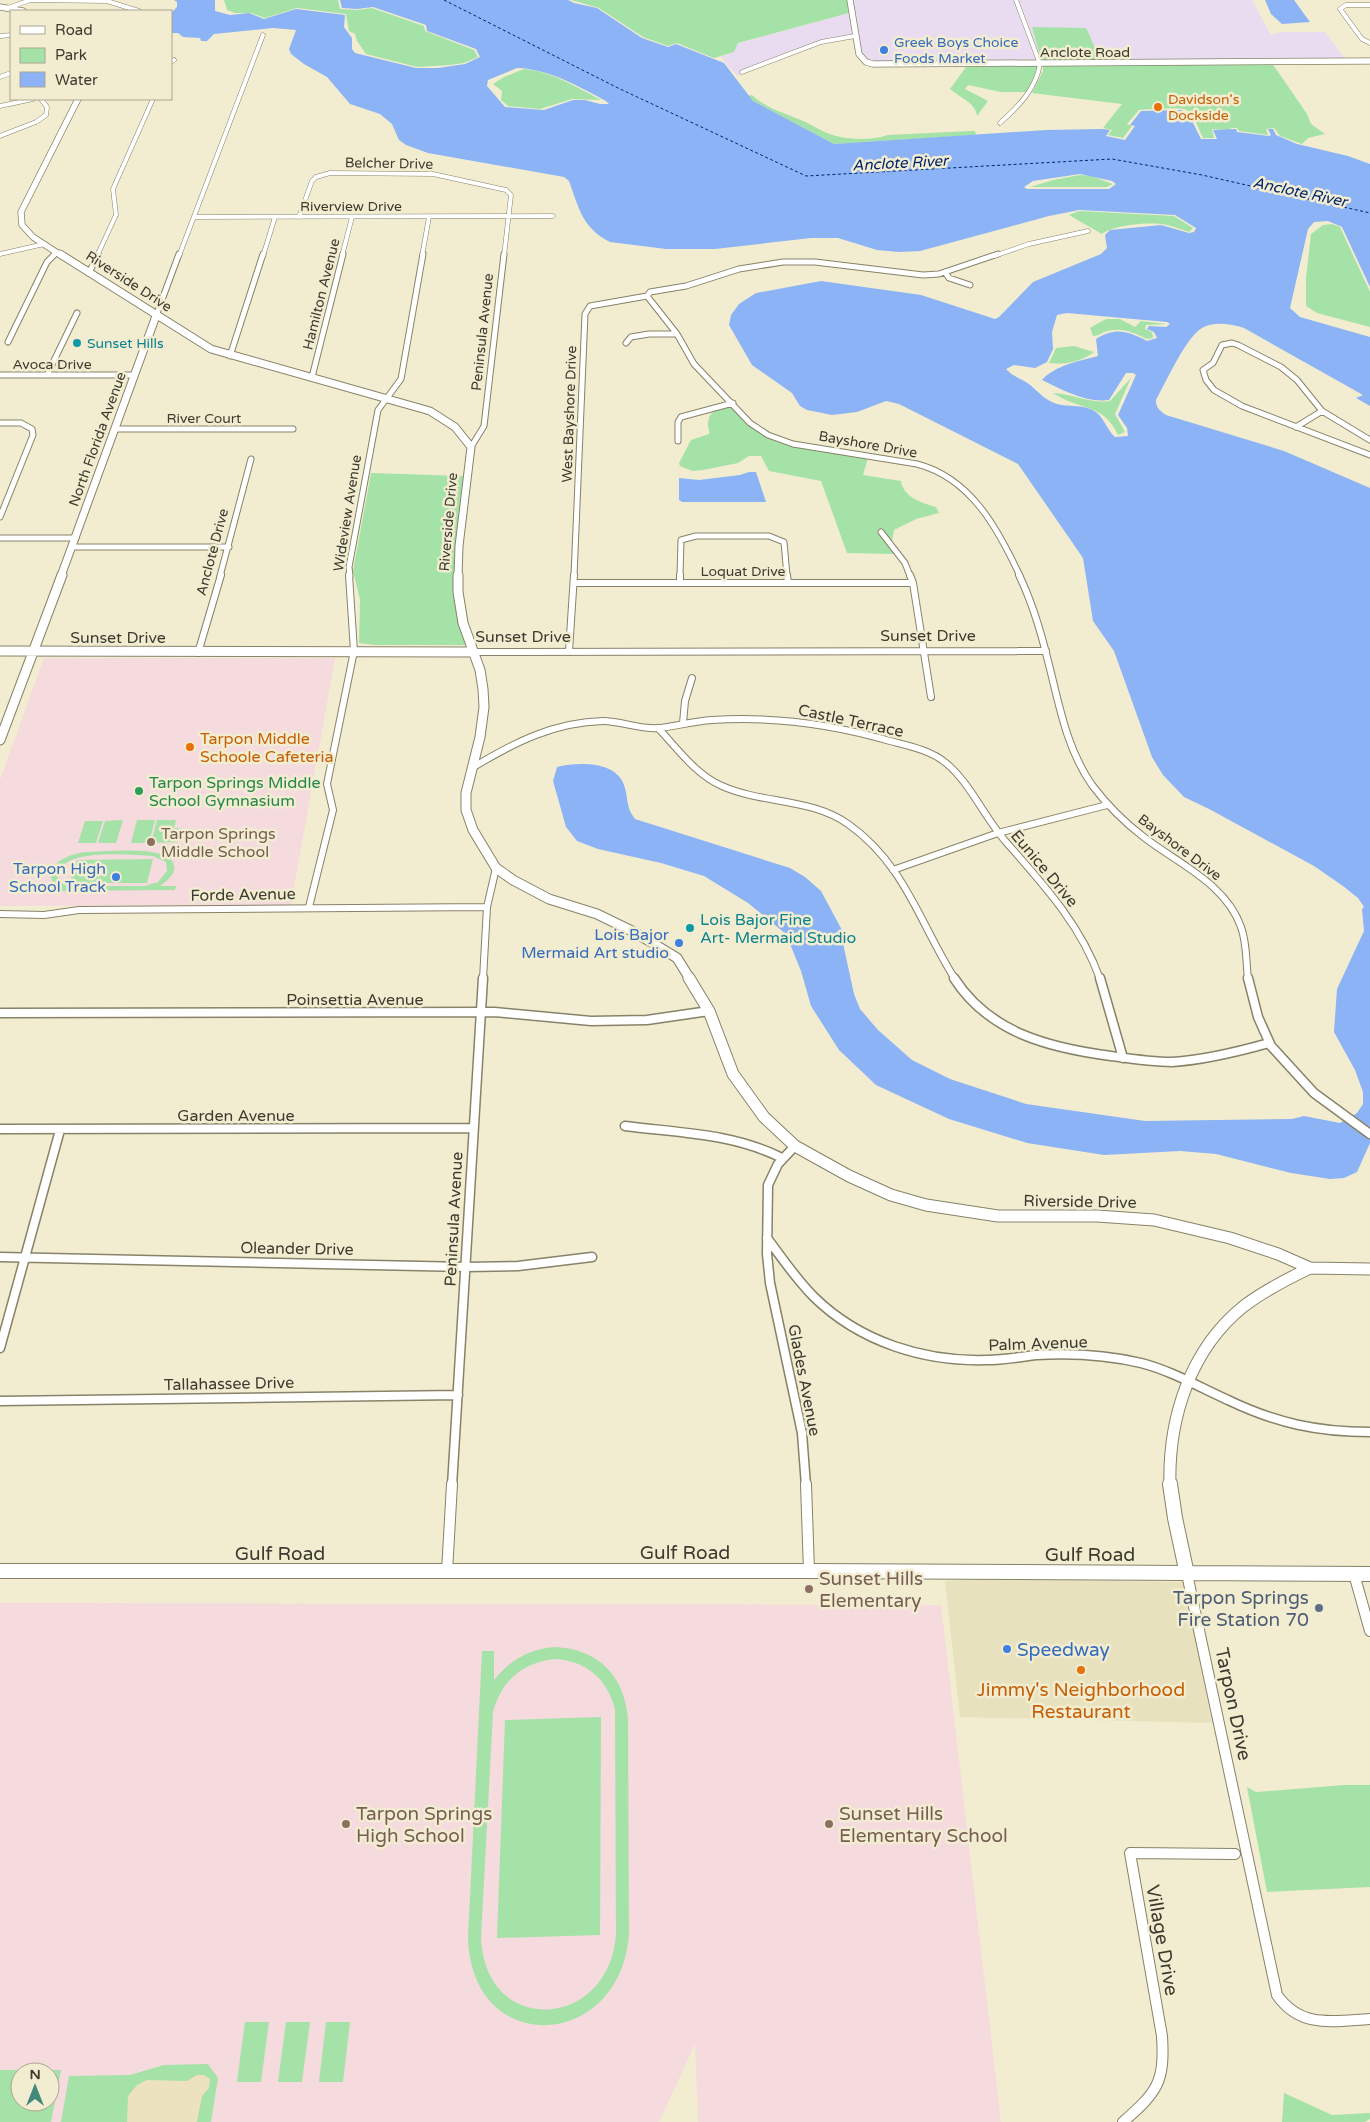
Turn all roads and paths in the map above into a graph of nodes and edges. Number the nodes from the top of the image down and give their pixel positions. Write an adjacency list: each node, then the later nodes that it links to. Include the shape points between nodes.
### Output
1 (850, 0): 9 (street, Anclote Road)
2 (1016, 0): 12 (street)
3 (1370, 5): 10 (street, via 1346,5 1340,9 1362,39)
4 (0, 8): 5 (street)
5 (8, 8): 6 (street); 7 (street, via 30,0 107,1)
6 (18, 10)
7 (136, 10)
8 (263, 35): 23 (street, North Florida Avenue)
9 (855, 36): 12 (street, Anclote Road, via 861,58 873,64); 13 (street, via 821,42)
10 (1370, 43)
11 (1370, 61): 12 (street, Anclote Road)
12 (1040, 64): 19 (street, via 1030,92)
13 (742, 72)
14 (28, 100): 18 (street)
15 (42, 100): 20 (street, via 47,107 46,115)
16 (77, 100): 29 (street, Riverside Drive, via 21,212 22,225)
17 (153, 100): 32 (street, via 112,189 116,215)
18 (0, 106)
19 (1000, 124)
20 (0, 136)
21 (508, 216): 22 (street, Riverview Drive); 25 (street, Belcher Drive, via 511,195 494,186 433,174 330,173 312,181); 27 (street, Riverview Drive); 56 (street, Peninsula Avenue, via 484,426)
22 (553, 216)
23 (194, 217): 24 (street, Riverview Drive); 37 (street, North Florida Avenue)
24 (275, 217): 25 (street, Riverview Drive); 42 (street)
25 (299, 217): 26 (street, Riverview Drive)
26 (352, 217): 27 (street, Riverview Drive); 46 (street, Hamilton Avenue)
27 (429, 217): 47 (street, Wideview Avenue, via 401,379)
28 (1088, 230): 33 (street, via 1029,244)
29 (44, 244): 30 (street, Riverside Drive); 31 (street)
30 (56, 253): 32 (street, Riverside Drive); 40 (street, via 47,262)
31 (0, 254)
32 (89, 272): 37 (street, Riverside Drive)
33 (945, 272): 34 (street, via 949,278); 35 (street, via 923,275 815,262 783,262 739,269 686,286 650,292)
34 (970, 285)
35 (647, 296): 39 (street, Bayshore Drive); 65 (street, West Bayshore Drive, via 598,303 586,310)
36 (77, 313): 44 (street)
37 (156, 316): 38 (street, Riverside Drive); 38 (street, North Florida Avenue)
38 (161, 329): 42 (street, Riverside Drive); 45 (street, North Florida Avenue)
39 (677, 334): 41 (street, via 631,337); 48 (street, Bayshore Drive, via 694,364)
40 (8, 342)
41 (626, 343)
42 (230, 356): 46 (street, Riverside Drive)
43 (0, 375): 44 (street, Avoca Drive)
44 (48, 375): 45 (street, Avoca Drive)
45 (135, 375): 52 (street, North Florida Avenue)
46 (312, 377): 47 (street, Riverside Drive)
47 (388, 398): 56 (street, Riverside Drive, via 430,411 446,420); 74 (street, Wideview Avenue, via 378,410 349,567)
48 (733, 403): 55 (street, via 681,417); 72 (street, Bayshore Drive, via 750,423 779,440 907,461 933,469 955,481 1006,546)
49 (1322, 411): 51 (street); 51 (street, via 1297,380 1281,367 1238,345 1222,345 1213,364 1203,370 1202,375 1207,382 1239,406); 54 (street)
50 (0, 422): 59 (street, via 26,424 33,435)
51 (1296, 427): 57 (street)
52 (115, 429): 53 (street, River Court); 62 (street, North Florida Avenue)
53 (293, 429)
54 (1370, 440)
55 (678, 441)
56 (470, 447): 75 (street, Riverside Drive, via 459,546 458,592)
57 (1370, 455)
58 (251, 458): 64 (street, Anclote Drive)
59 (0, 517)
60 (881, 532): 68 (street, via 905,563)
61 (0, 538): 62 (street)
62 (76, 538): 63 (street, North Florida Avenue)
63 (73, 547): 64 (street); 73 (street, North Florida Avenue)
64 (228, 547): 76 (street, Anclote Drive)
65 (574, 583): 66 (street, Loquat Drive); 71 (street)
66 (680, 583): 67 (street, Loquat Drive); 67 (street, via 681,540 696,536 770,536 784,542)
67 (788, 583): 68 (street, Loquat Drive)
68 (913, 583): 69 (street)
69 (925, 650): 71 (street, Sunset Drive); 72 (street, Sunset Drive); 78 (street)
70 (0, 651): 73 (street, Sunset Drive)
71 (569, 651): 75 (street, Sunset Drive)
72 (1046, 651): 84 (street, Bayshore Drive, via 1074,750 1090,782)
73 (32, 652): 76 (street, Sunset Drive); 81 (street, North Florida Avenue)
74 (354, 652): 75 (street, Sunset Drive); 76 (street, Sunset Drive); 88 (street, Wideview Avenue, via 327,784 333,810)
75 (473, 652): 83 (street, Riverside Drive, via 483,681 484,707)
76 (198, 653)
77 (692, 678): 79 (street)
78 (931, 698)
79 (683, 723): 80 (street, Castle Terrace); 82 (street, Castle Terrace, via 748,719 820,725 891,740)
80 (658, 728): 83 (street, Castle Terrace, via 607,721 555,727 535,733); 87 (street, via 716,783 824,812 848,825)
81 (0, 740)
82 (946, 763): 85 (street, Eunice Drive)
83 (472, 768): 86 (street, Riverside Drive, via 466,810 473,830)
84 (1107, 805): 85 (street); 94 (street, Bayshore Drive, via 1151,843 1208,881 1228,903 1242,926 1249,986)
85 (998, 833): 87 (street); 95 (street, Eunice Drive, via 1055,897 1084,942 1103,988)
86 (496, 868): 89 (street, Peninsula Avenue); 91 (street, Riverside Drive, via 549,899 597,914 677,958)
87 (893, 870): 95 (street, via 910,894 943,961 965,995 978,1008 1013,1031 1046,1044)
88 (309, 907): 89 (street, Forde Avenue); 90 (street, Forde Avenue)
89 (487, 907): 92 (street, Peninsula Avenue)
90 (0, 914)
91 (710, 1011): 92 (street, Poinsettia Avenue, via 647,1020 600,1021); 101 (street, Riverside Drive, via 740,1086 764,1116)
92 (480, 1012): 93 (street, Poinsettia Avenue); 97 (street, Peninsula Avenue)
93 (0, 1013)
94 (1269, 1043): 95 (street, via 1229,1054 1168,1062); 100 (street, Bayshore Drive, via 1307,1088)
95 (1123, 1058)
96 (625, 1126): 102 (street, via 724,1137 747,1142)
97 (472, 1128): 99 (street, Garden Avenue); 107 (street, Peninsula Avenue)
98 (0, 1129): 99 (street, Garden Avenue)
99 (60, 1130): 105 (street)
100 (1370, 1134)
101 (795, 1146): 102 (street); 108 (street, Riverside Drive, via 891,1195 926,1205 998,1216 1097,1216 1154,1220 1230,1238)
102 (782, 1158): 103 (street, Glades Avenue, via 768,1185)
103 (767, 1238): 111 (street, Palm Avenue, via 823,1305 855,1327 906,1350 972,1360 1091,1355 1153,1366); 115 (street, Glades Avenue, via 770,1283 802,1433)
104 (0, 1256): 105 (street, Oleander Drive)
105 (25, 1257): 107 (street, Oleander Drive); 110 (street)
106 (592, 1258): 107 (street, Oleander Drive, via 518,1266)
107 (466, 1267): 112 (street, Peninsula Avenue)
108 (1310, 1268): 109 (street, Riverside Drive); 111 (street, Tarpon Drive, via 1261,1294 1225,1324 1204,1351)
109 (1370, 1269)
110 (0, 1348)
111 (1188, 1381): 114 (street, Palm Avenue, via 1290,1424 1334,1431); 118 (street, Tarpon Drive, via 1174,1420 1170,1464 1173,1505)
112 (458, 1395): 113 (street, Tallahassee Drive); 117 (street, Peninsula Avenue)
113 (0, 1400)
114 (1370, 1432)
115 (809, 1571): 117 (street, Gulf Road); 118 (street, Gulf Road)
116 (0, 1572): 117 (street, Gulf Road)
117 (447, 1572)
118 (1187, 1574): 119 (street, Gulf Road); 123 (street, Tarpon Drive, via 1277,1995 1290,2013 1310,2021)
119 (1354, 1574): 120 (street, Gulf Road); 121 (street)
120 (1370, 1574)
121 (1370, 1631)
122 (1235, 1854): 124 (street, Village Drive, via 1130,1853 1162,2036 1163,2067 1154,2093)
123 (1370, 2019)
124 (1123, 2122)

